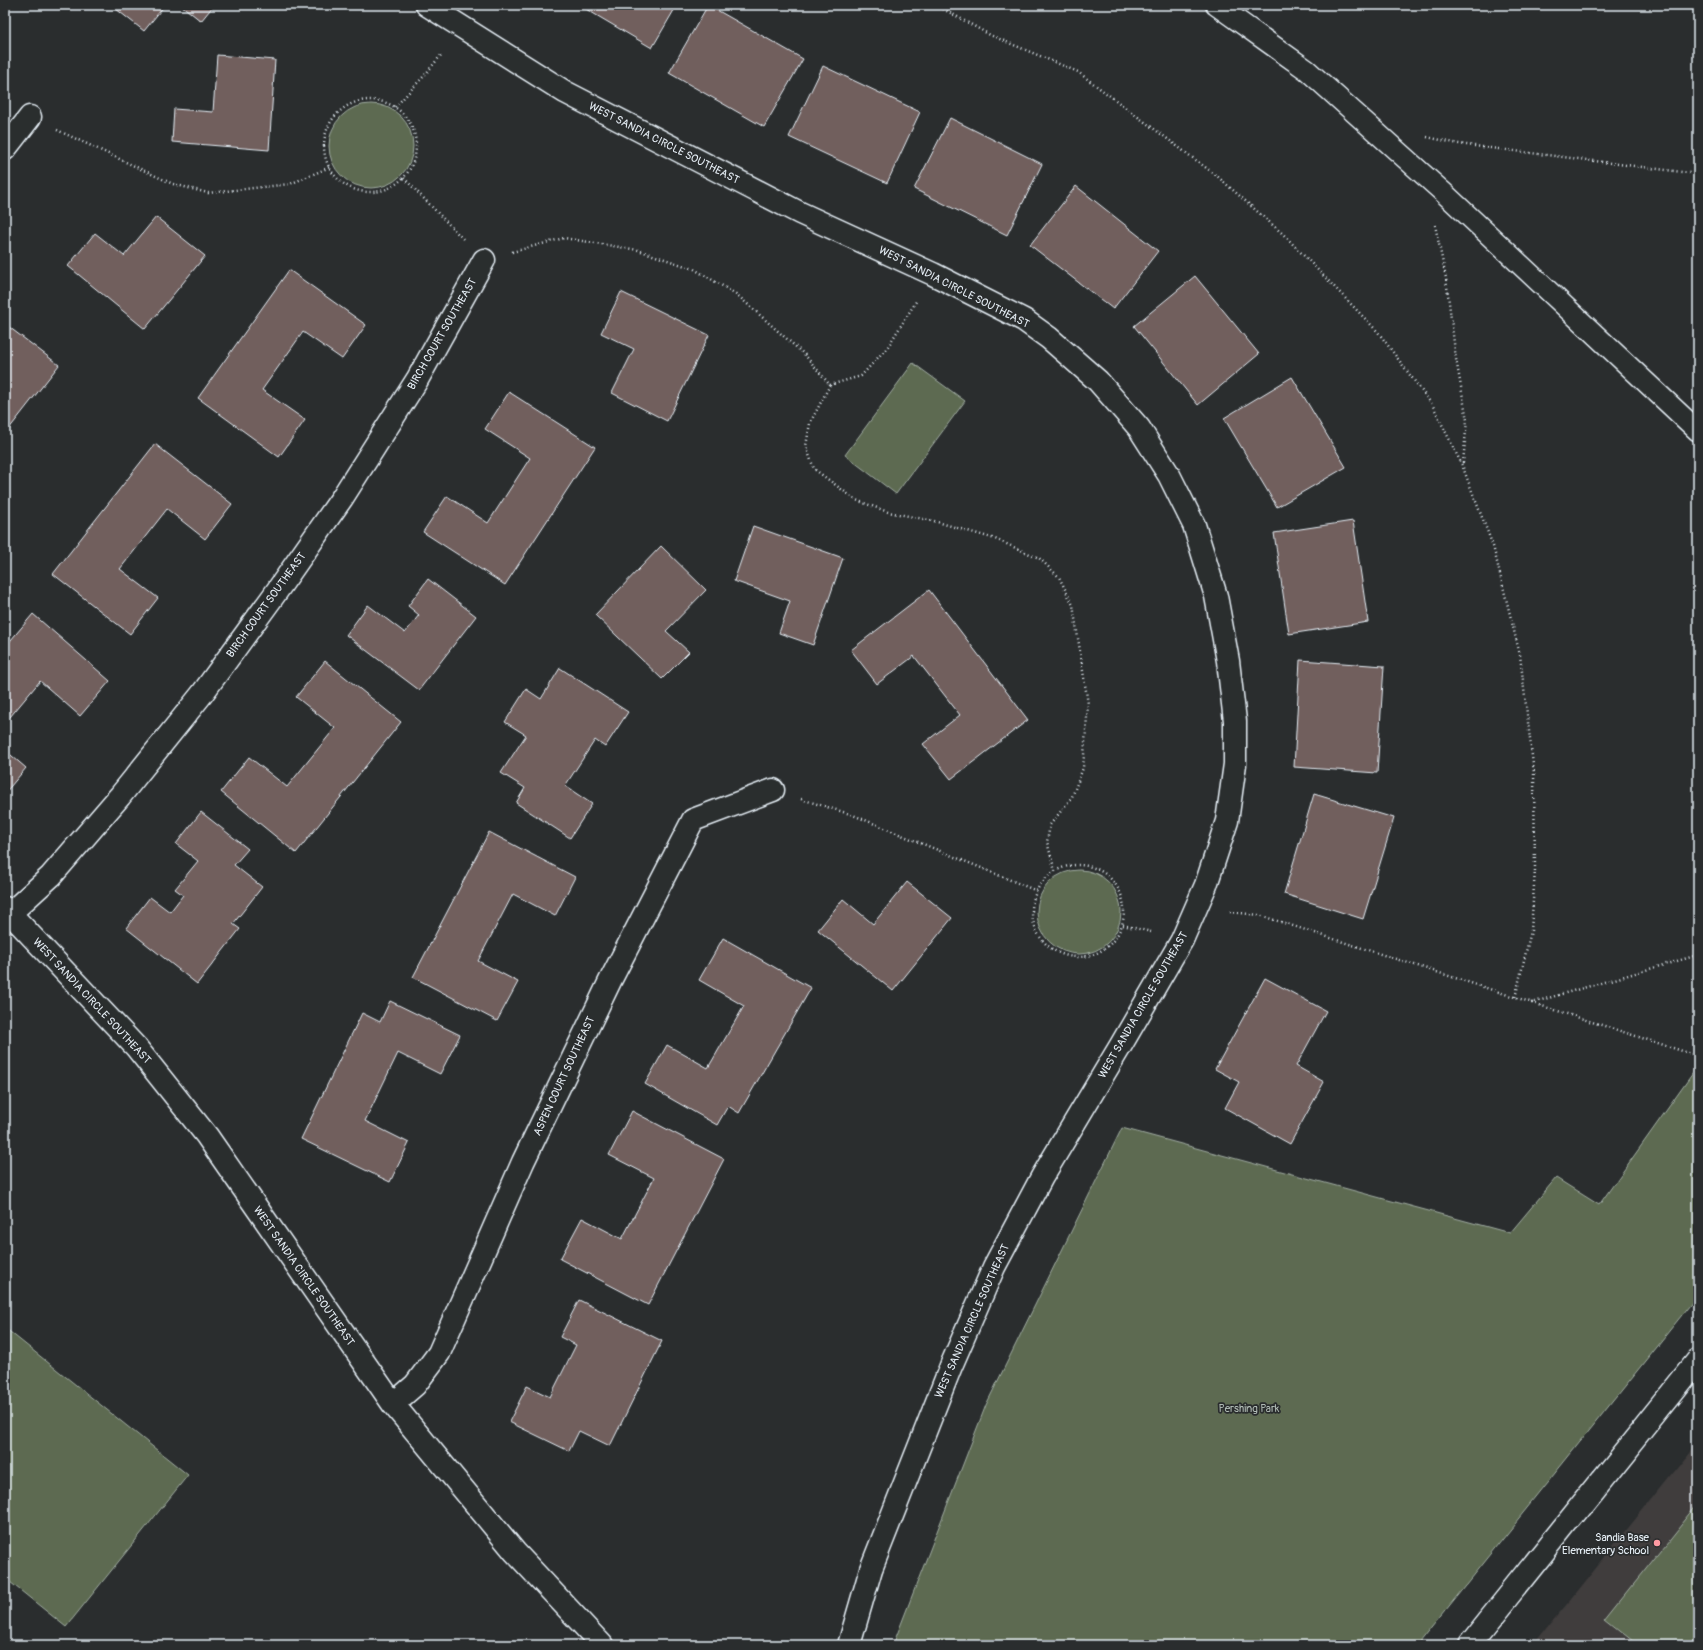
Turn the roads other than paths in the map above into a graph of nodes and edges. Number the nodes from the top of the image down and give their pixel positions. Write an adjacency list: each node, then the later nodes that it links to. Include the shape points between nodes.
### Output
1 (427, 5): 12 (street, WEST SANDIA CIRCLE SOUTHEAST, via 565,92 800,213 933,274 1024,320 1049,338 1098,381 1139,428 1169,475 1194,525 1216,596 1229,668 1235,721 1235,764 1227,821 1206,885 1182,940 1042,1177 994,1267 951,1366 871,1569)
2 (1216, 5): 6 (lane, via 1307,70 1444,193)
3 (30, 117): 4 (street)
4 (5, 149)
5 (484, 260): 8 (street, BIRCH COURT SOUTHEAST, via 413,386 342,498 202,694 120,796 50,876)
6 (1698, 432)
7 (773, 790): 10 (street, ASPEN COURT SOUTHEAST, via 693,820 610,981 527,1155 439,1353 415,1385)
8 (7, 913): 10 (street, WEST SANDIA CIRCLE SOUTHEAST, via 136,1047 207,1136)
9 (1698, 1360): 13 (street)
10 (393, 1404): 11 (street, WEST SANDIA CIRCLE SOUTHEAST, via 515,1552)
11 (602, 1645)
12 (849, 1645)
13 (1469, 1645)

